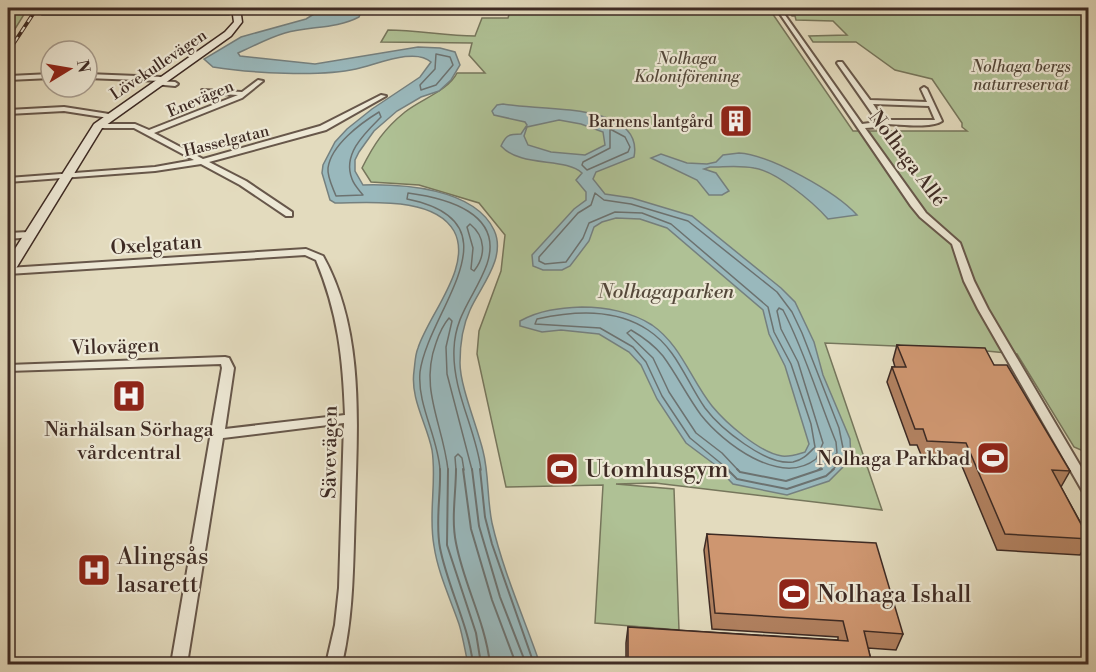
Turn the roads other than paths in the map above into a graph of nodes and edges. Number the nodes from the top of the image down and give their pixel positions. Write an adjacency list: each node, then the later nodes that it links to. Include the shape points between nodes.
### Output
1 (236, 8): 7 (street, Lövekullevägen, via 239,19 228,34)
2 (778, 8): 20 (street, Nolhaga Allé)
3 (840, 63): 14 (street)
4 (39, 77): 6 (street)
5 (99, 77): 7 (street)
6 (9, 78)
7 (159, 81): 9 (street); 17 (street, Lövekullevägen)
8 (260, 81): 12 (street, Enevägen)
9 (175, 84)
10 (924, 89): 15 (street)
11 (204, 91): 12 (street)
12 (244, 94): 21 (street, Enevägen)
13 (383, 96): 22 (street, Hasselgatan, via 323,128)
14 (868, 102): 15 (street); 18 (street)
15 (931, 104): 18 (street, via 939,121)
16 (8, 112): 17 (street, via 64,109)
17 (109, 116): 19 (street, Lövekullevägen)
18 (882, 122): 20 (street)
19 (98, 126): 21 (street, via 126,124); 23 (street, Lövekullevägen)
20 (860, 126): 33 (street, Nolhaga Allé, via 919,209 956,243 983,309)
21 (148, 133): 22 (street)
22 (199, 162): 23 (street, Hasselgatan); 25 (street, via 243,183)
23 (65, 176): 24 (street, Hasselgatan); 26 (street, Lövekullevägen)
24 (8, 180)
25 (289, 214)
26 (29, 235): 27 (street); 29 (street, Lövekullevägen)
27 (8, 236)
28 (306, 252): 29 (street, Oxelgatan); 31 (street, Sävevägen, via 320,258 338,310)
29 (8, 271)
30 (8, 368): 32 (street, Vilovägen, via 225,360 228,368)
31 (350, 418): 32 (street); 35 (street, Sävevägen, via 346,612)
32 (219, 434): 34 (street)
33 (1089, 489)
34 (179, 664)
35 (334, 664)

